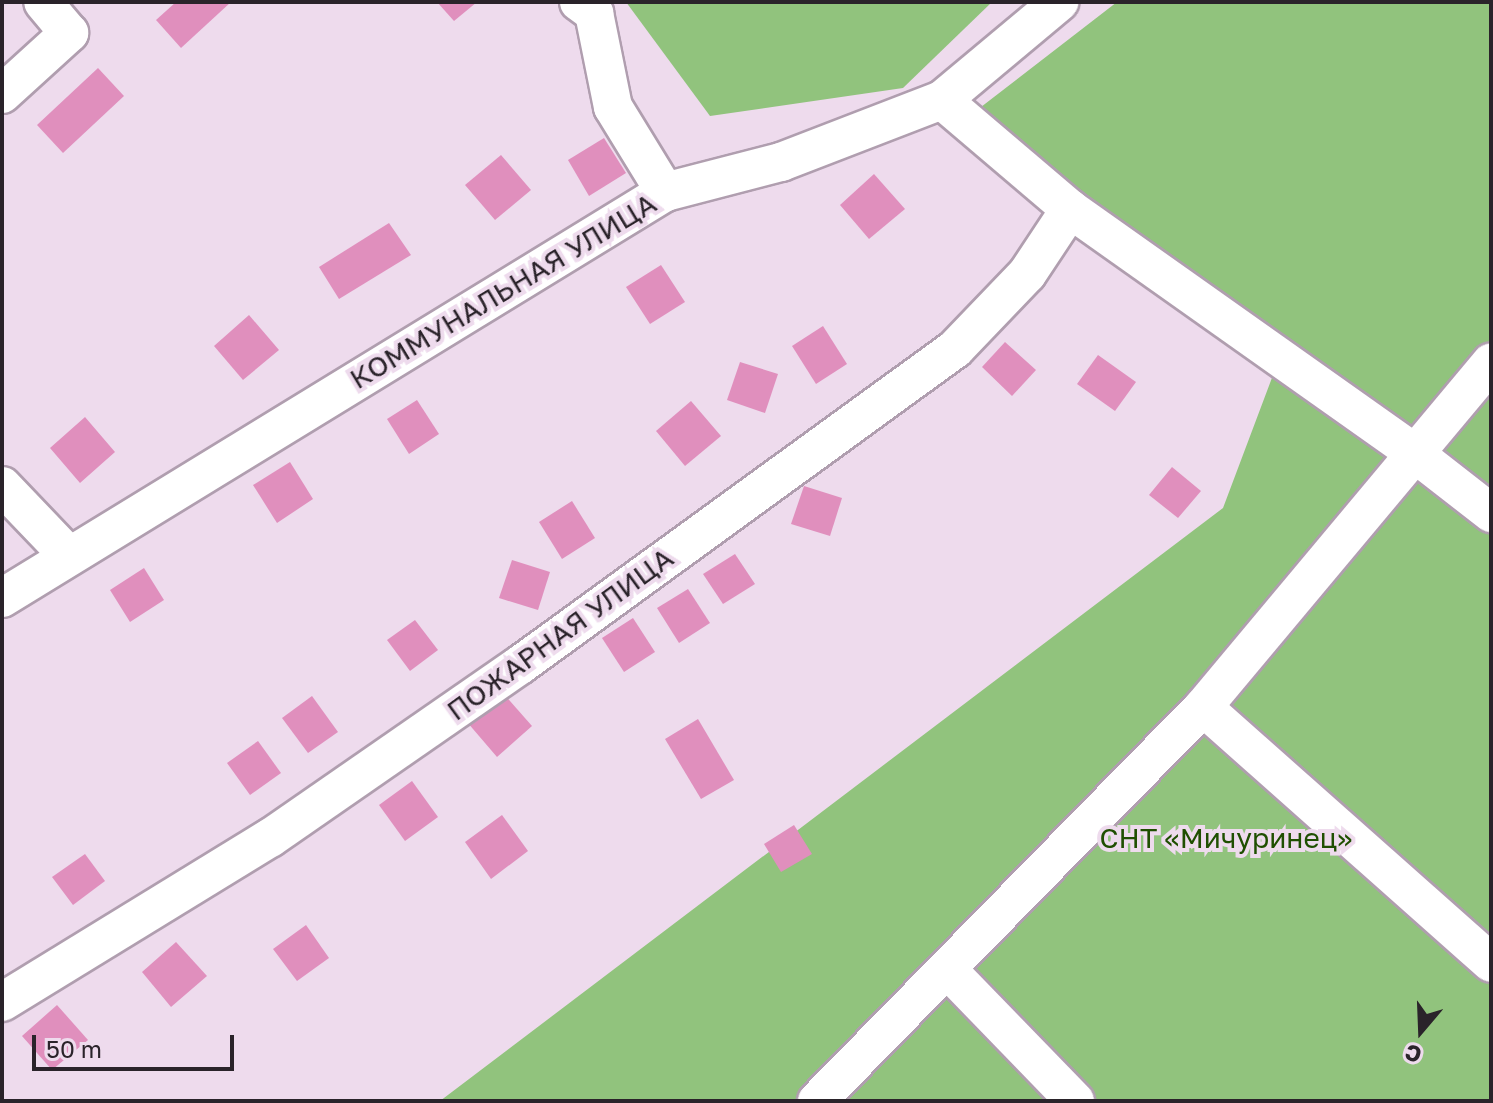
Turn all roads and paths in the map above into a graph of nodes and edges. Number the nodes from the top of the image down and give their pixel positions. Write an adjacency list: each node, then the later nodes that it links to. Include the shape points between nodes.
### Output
1 (43, 2): 4 (street, via 69,33)
2 (579, 2): 6 (street, via 594,13 613,107)
3 (1059, 2): 5 (street, КОММУНАЛЬНАЯ УЛИЦА)
4 (2, 94)
5 (942, 100): 6 (street, КОММУНАЛЬНАЯ УЛИЦА, via 781,162); 7 (street)
6 (665, 192): 12 (street, КОММУНАЛЬНАЯ УЛИЦА)
7 (1070, 209): 9 (street); 17 (street, ПОЖАРНАЯ УЛИЦА, via 1027,274 955,349 284,829)
8 (1491, 363): 9 (street)
9 (1414, 453): 11 (street); 14 (street)
10 (2, 486): 12 (street)
11 (1491, 513)
12 (68, 555): 13 (street, КОММУНАЛЬНАЯ УЛИЦА)
13 (2, 598)
14 (1203, 707): 15 (street); 16 (street)
15 (1491, 963)
16 (947, 969): 18 (street); 19 (street)
17 (2, 1002)
18 (817, 1101)
19 (1075, 1101)

